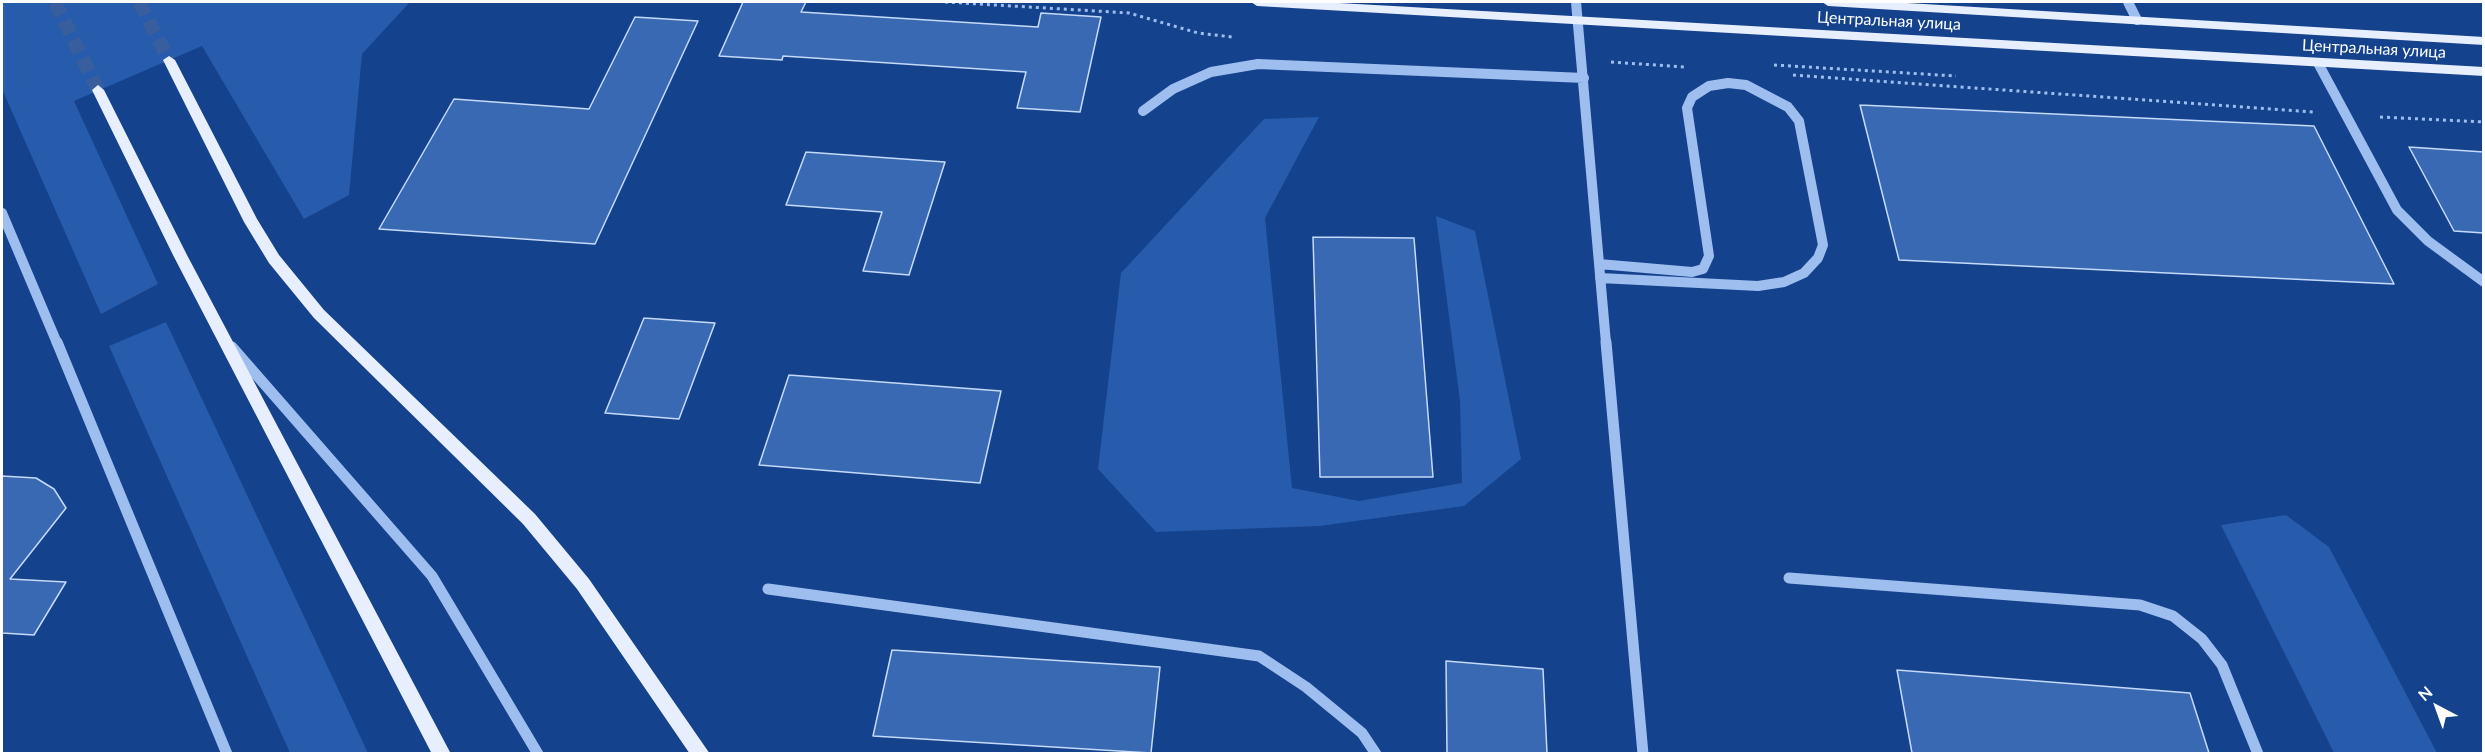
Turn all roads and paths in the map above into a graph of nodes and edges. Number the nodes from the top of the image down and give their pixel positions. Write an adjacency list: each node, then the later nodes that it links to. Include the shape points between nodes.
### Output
1 (1257, 2): 5 (main road, Центральная улица)
2 (1576, 2): 5 (street)
3 (1828, 2): 6 (main road, Центральная улица)
4 (2128, 2): 6 (street)
5 (1578, 20): 9 (main road, Центральная улица); 13 (street)
6 (2137, 20): 7 (main road, Центральная улица)
7 (2484, 41)
8 (170, 60): 26 (main road, via 251,222 274,259 319,314 529,519 583,584)
9 (2318, 63): 11 (main road, Центральная улица); 19 (street, via 2397,210 2428,241)
10 (1768, 65): 12 (path)
11 (2484, 72)
12 (1956, 76)
13 (1584, 78): 15 (street, via 1258,63 1211,72 1173,89); 17 (street)
14 (98, 90): 20 (main road)
15 (1143, 111)
16 (2, 213): 23 (street)
17 (1599, 264): 18 (street); 18 (street, via 1692,272 1703,269 1710,256 1687,108 1692,97 1709,86 1746,85 1788,107 1799,121 1823,245 1818,258 1804,273 1784,282 1758,286)
18 (1600, 278): 28 (street)
19 (2484, 282)
20 (226, 340): 24 (main road); 25 (street, via 432,576)
21 (1789, 578): 29 (street, via 2140,605 2173,616 2202,639 2222,664)
22 (768, 589): 27 (street, via 1259,656 1306,687 1362,733)
23 (227, 753)
24 (442, 753)
25 (538, 753)
26 (701, 753)
27 (1376, 753)
28 (1643, 753)
29 (2258, 753)

